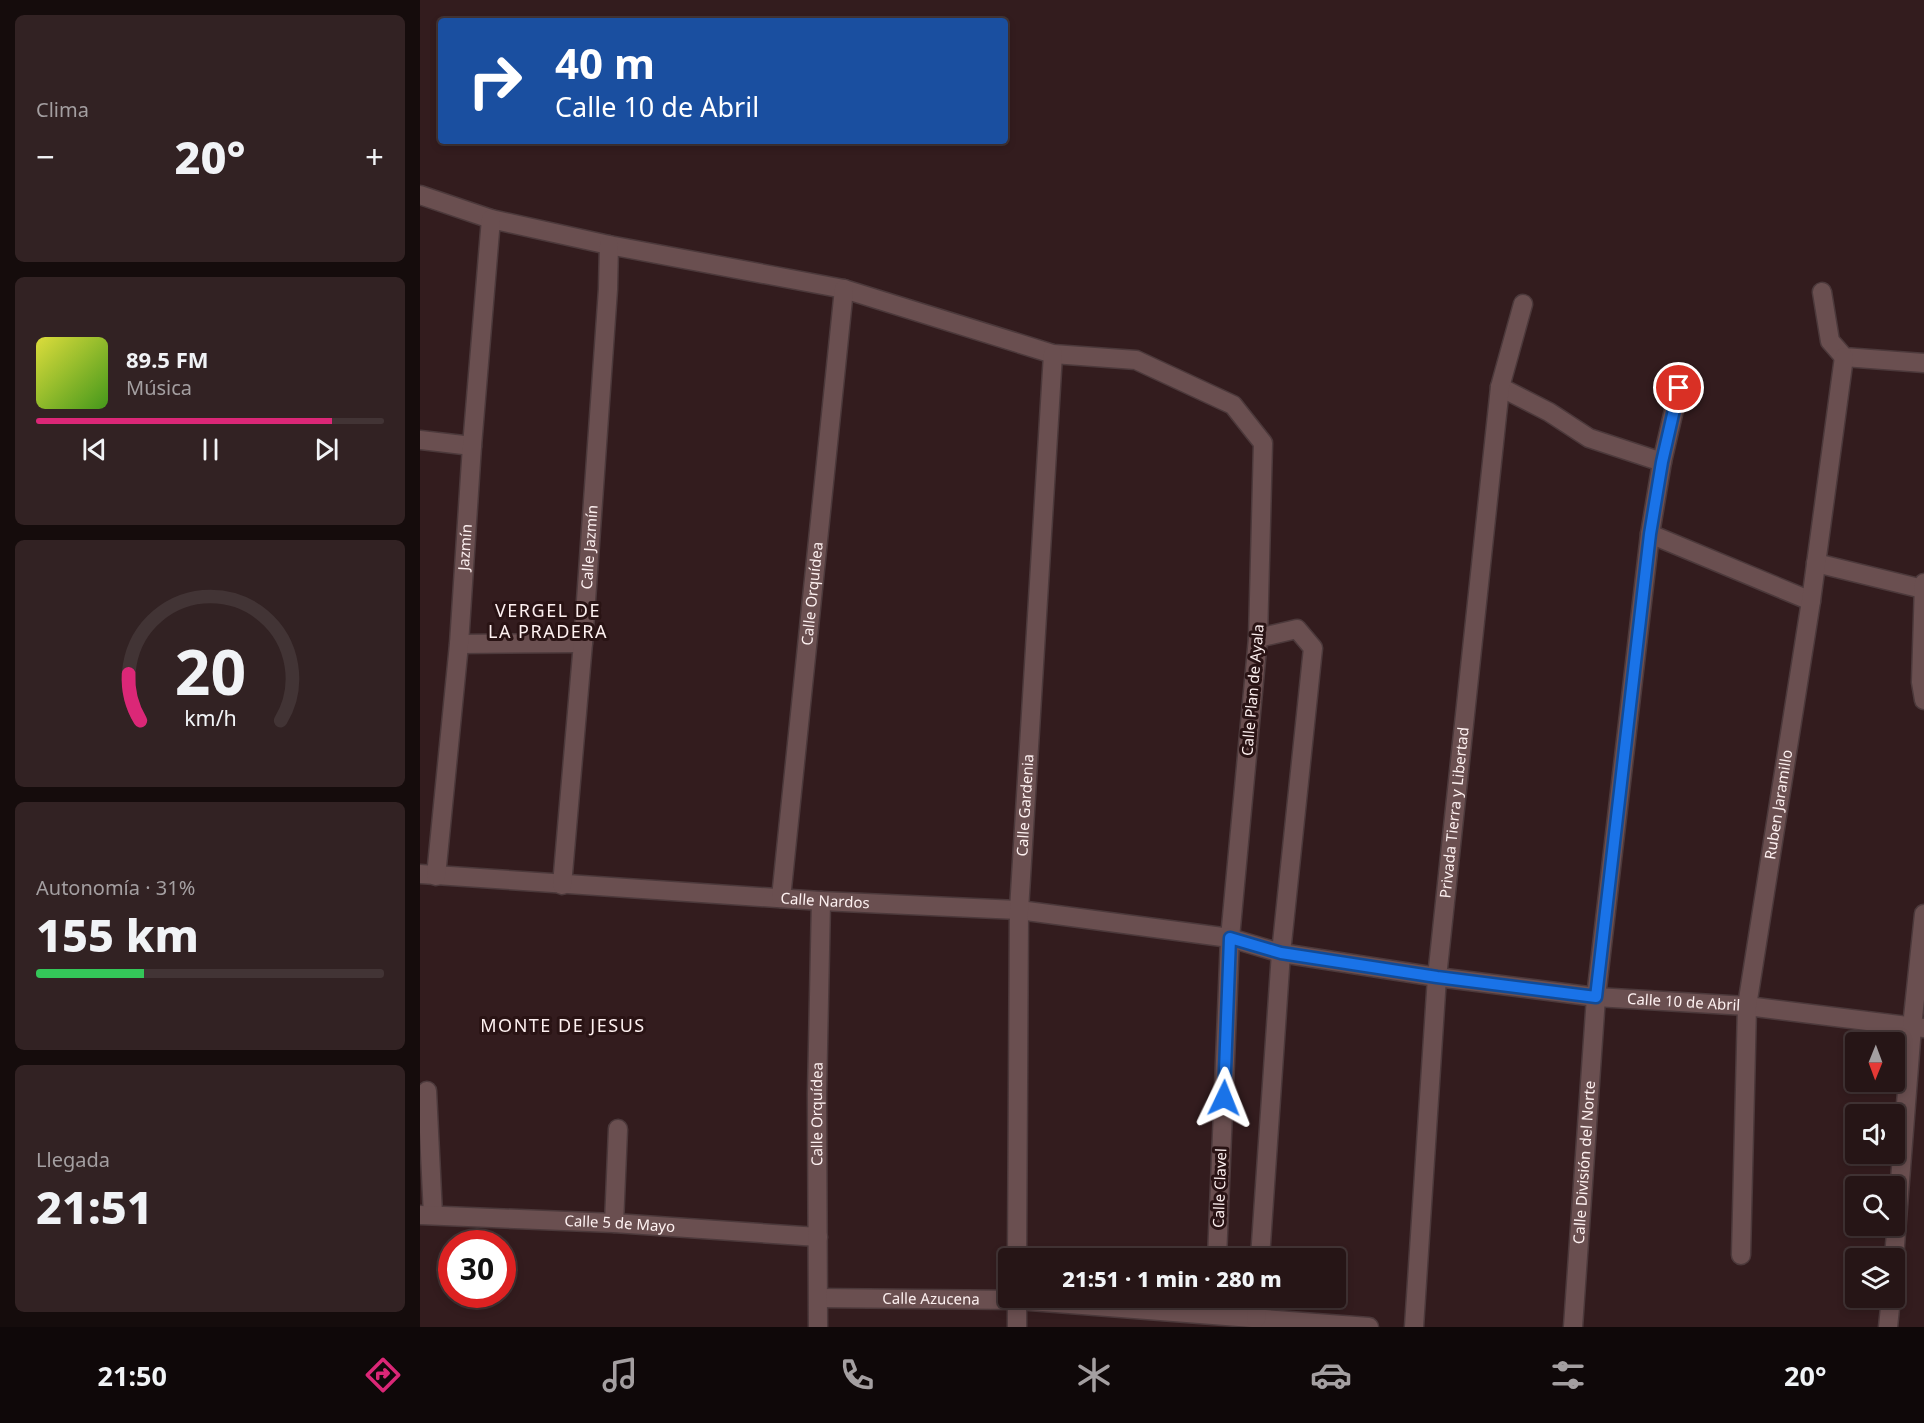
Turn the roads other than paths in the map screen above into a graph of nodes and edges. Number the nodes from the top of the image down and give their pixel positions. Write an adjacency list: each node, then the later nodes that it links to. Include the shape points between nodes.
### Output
1 (420, 195): 2 (street)
2 (491, 219): 3 (street); 13 (street, Jazmín)
3 (609, 245): 4 (street); 20 (street, Calle Jazmín)
4 (844, 289): 7 (street); 25 (street, Calle Orquídea)
5 (1822, 292): 8 (street, via 1830,341)
6 (1523, 304): 10 (street, Privada Tierra y Libertad)
7 (1053, 354): 19 (street, Calle Plan de Ayala, via 1136,360 1233,405 1263,443); 27 (street, Calle Gardenia)
8 (1844, 357): 9 (street); 16 (street, Ruben Jaramillo)
9 (1924, 363)
10 (1500, 387): 14 (street, via 1589,438); 31 (street, Privada Tierra y Libertad)
11 (1679, 388): 14 (street, Calle División del Norte)
12 (420, 440): 13 (street)
13 (472, 446): 21 (street, Jazmín)
14 (1662, 462): 15 (street, Calle División del Norte)
15 (1650, 534): 18 (street); 32 (street, Calle División del Norte)
16 (1816, 562): 17 (street); 18 (street, Ruben Jaramillo)
17 (1923, 586): 22 (street)
18 (1811, 601): 33 (street, Ruben Jaramillo)
19 (1258, 638): 29 (street, Calle Plan de Ayala); 30 (street, via 1297,629 1313,648)
20 (583, 642): 21 (street); 24 (street, Calle Jazmín)
21 (459, 644): 23 (street, Jazmín)
22 (1924, 700)
23 (428, 875): 24 (street, Calle Nardos)
24 (562, 885): 25 (street, Calle Nardos)
25 (781, 898): 26 (street, Calle Nardos)
26 (821, 901): 27 (street, Calle Nardos); 39 (street, Calle Orquídea)
27 (1019, 910): 29 (street, Calle Nardos); 40 (street, Calle Gardenia)
28 (1924, 914): 34 (street)
29 (1230, 938): 30 (street, Calle 10 de Abril); 41 (street, Calle Clavel)
30 (1281, 953): 31 (street, Calle 10 de Abril); 42 (street)
31 (1437, 977): 32 (street, Calle 10 de Abril); 56 (street, Privada Tierra y Libertad)
32 (1596, 997): 33 (street, Calle 10 de Abril); 57 (street, Calle División del Norte)
33 (1747, 1006): 34 (street, Calle 10 de Abril); 44 (street, Ruben Jaramillo)
34 (1918, 1027): 43 (street)
35 (427, 1091): 37 (street)
36 (618, 1130): 38 (street)
37 (427, 1215): 38 (street, Calle 5 de Mayo)
38 (614, 1223): 39 (street, Calle 5 de Mayo)
39 (818, 1237): 45 (street, Calle Orquídea)
40 (1017, 1248)
41 (1217, 1248)
42 (1261, 1248)
43 (1895, 1248)
44 (1741, 1255)
45 (819, 1298): 46 (street, Calle Azucena); 53 (street, Calle Orquídea)
46 (998, 1299)
47 (1017, 1308): 54 (street)
48 (1144, 1308): 51 (street, Calle Azucena)
49 (1257, 1308): 52 (street)
50 (1890, 1308): 58 (street)
51 (1214, 1313): 52 (street, Calle Azucena)
52 (1256, 1319): 55 (street, Calle Azucena)
53 (818, 1327)
54 (1017, 1327)
55 (1369, 1327)
56 (1414, 1327)
57 (1573, 1327)
58 (1888, 1327)

